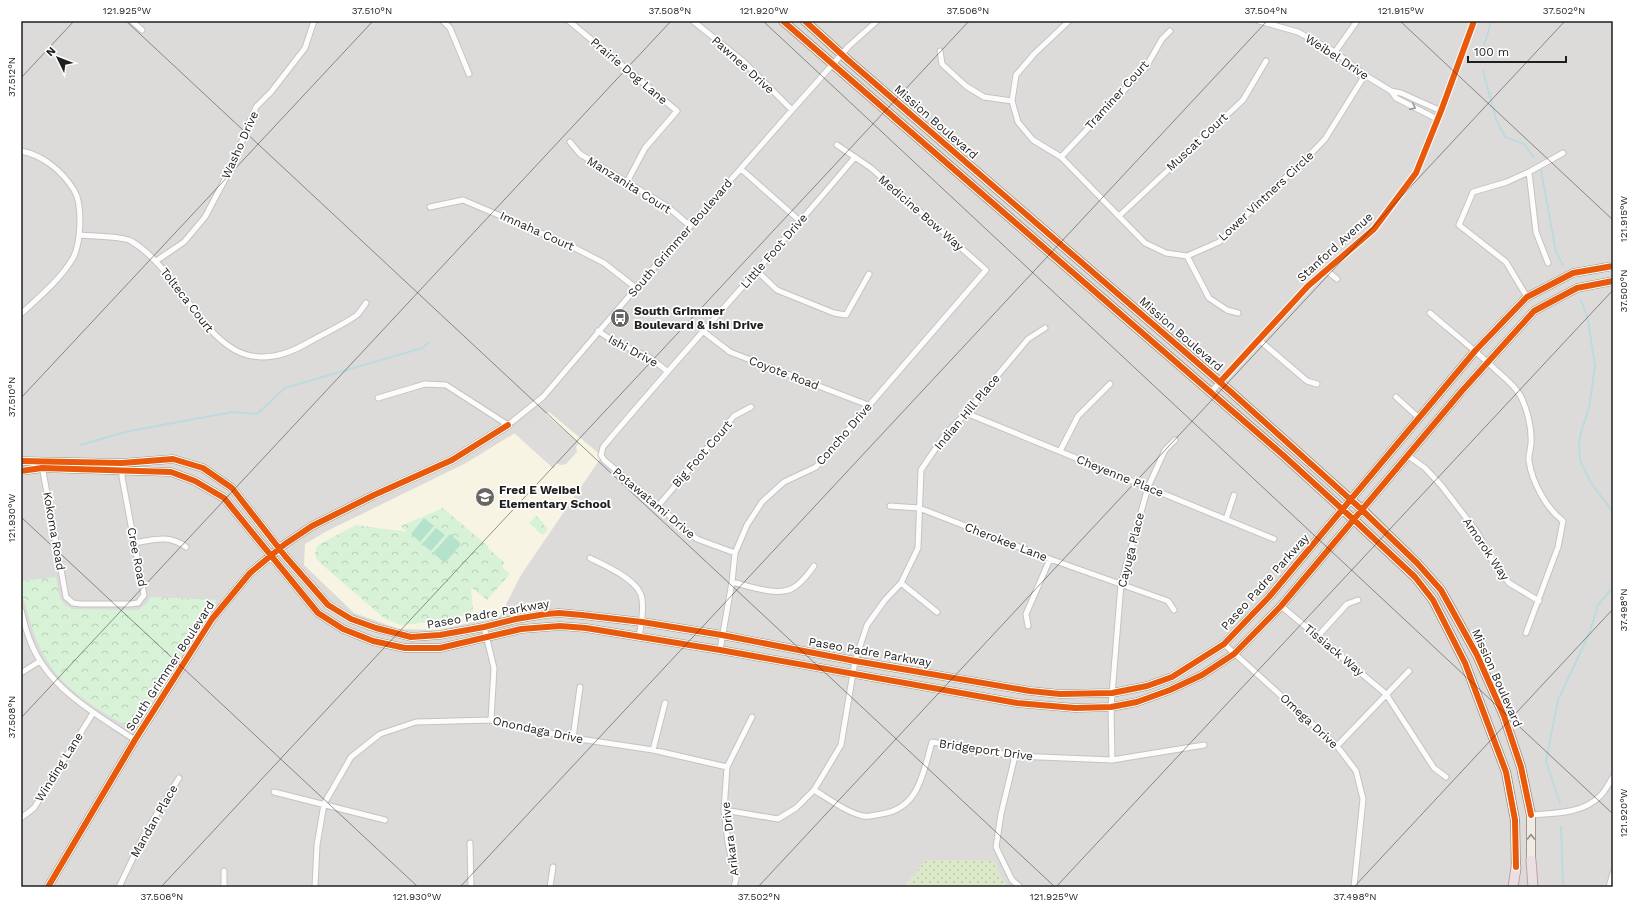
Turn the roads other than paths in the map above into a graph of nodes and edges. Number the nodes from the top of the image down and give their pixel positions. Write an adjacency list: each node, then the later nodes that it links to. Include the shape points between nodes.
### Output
1 (132, 21): 13 (street)
2 (314, 21): 42 (street, Washo Drive, via 305,48 272,91 256,107 230,170 205,217 184,242)
3 (443, 21): 20 (street, via 450,28)
4 (569, 21): 35 (street, Prairie Dog Lane, via 677,112 645,148)
5 (693, 21): 24 (street, Pawnee Drive, via 744,62)
6 (784, 21): 19 (main road, Mission Boulevard)
7 (806, 21): 17 (main road, Mission Boulevard)
8 (877, 21): 17 (street, South Grimmer Boulevard)
9 (1069, 21): 23 (street, via 1016,75)
10 (1259, 21): 16 (street, Weibel Drive, via 1298,32)
11 (1357, 21): 16 (street)
12 (1474, 21): 25 (street, Stanford Avenue)
13 (142, 30)
14 (1170, 31): 31 (street, Traminer Court, via 1162,39 1146,67)
15 (940, 51): 23 (street, via 942,64 966,86 984,97)
16 (1335, 52): 21 (street, Weibel Drive)
17 (842, 55): 19 (street, South Grimmer Boulevard); 64 (main road, Mission Boulevard)
18 (1266, 61): 37 (street, Muscat Court, via 1243,100)
19 (833, 65): 24 (street, South Grimmer Boulevard); 67 (main road, Mission Boulevard)
20 (469, 74)
21 (1365, 75): 22 (street, Weibel Drive); 41 (street, Lower Vintners Circle, via 1325,139 1300,165 1219,242)
22 (1391, 91): 25 (street, Weibel Drive); 26 (street, Weibel Drive, one-way to 26, via 1396,98)
23 (1012, 100): 31 (street, via 1018,122 1032,140)
24 (792, 110): 33 (street, South Grimmer Boulevard)
25 (1441, 111): 26 (street, Stanford Avenue)
26 (1438, 119): 46 (street, Stanford Avenue, via 1416,173 1390,209 1374,229)
27 (570, 142): 35 (street, Manzanita Court, via 580,154)
28 (837, 144): 32 (street, Medicine Bow Way)
29 (21, 151): 40 (street, via 41,158 56,168 75,191)
30 (1563, 153): 34 (street)
31 (1061, 157): 37 (street)
32 (855, 158): 38 (street, Little Foot Drive); 45 (street, Medicine Bow Way, via 870,168)
33 (741, 169): 38 (street); 39 (street, South Grimmer Boulevard)
34 (1529, 172): 43 (street, via 1536,232); 52 (street, via 1507,182 1473,192 1459,225 1506,262)
35 (627, 182): 39 (street, Manzanita Court, via 668,207)
36 (430, 207): 51 (street, Imnaha Court, via 463,200 567,244 604,263)
37 (1119, 216): 41 (street, via 1145,243 1166,253)
38 (801, 222): 47 (street, Little Foot Drive)
39 (690, 226): 51 (street, South Grimmer Boulevard)
40 (80, 235): 42 (street, Tolteca Court, via 130,240); 56 (street, via 74,257 64,272)
41 (1187, 256): 54 (street, via 1209,298 1226,310)
42 (156, 261): 53 (street, Tolteca Court, via 216,336 238,352 254,356 272,357 296,350 358,314)
43 (1548, 263)
44 (1613, 266): 52 (main road, Paseo Padre Parkway, via 1573,273)
45 (986, 270): 70 (street, Concho Drive)
46 (1326, 270): 49 (street); 60 (street, Stanford Avenue)
47 (757, 271): 48 (street, via 777,290 834,313 846,314); 59 (street, Little Foot Drive)
48 (869, 274)
49 (1337, 279)
50 (1613, 280): 62 (main road, Paseo Padre Parkway, via 1577,288 1534,311)
51 (636, 288): 58 (street, South Grimmer Boulevard)
52 (1527, 297): 61 (main road, Paseo Padre Parkway)
53 (366, 303)
54 (1238, 313)
55 (1430, 313): 61 (street)
56 (21, 314)
57 (1045, 328): 72 (street, Indian Hill Place, via 1028,339)
58 (598, 331): 63 (street, Ishi Drive, via 613,341 649,357); 74 (street, South Grimmer Boulevard, via 543,397)
59 (704, 332): 63 (street, Little Foot Drive); 70 (street, Coyote Road, via 730,352)
60 (1259, 340): 64 (street, Stanford Avenue); 66 (street, via 1307,381)
61 (1475, 351): 62 (street); 73 (main road, Paseo Padre Parkway)
62 (1487, 362): 78 (main road, Paseo Padre Parkway); 108 (street, via 1520,394 1532,442 1528,459 1532,473 1544,501 1563,520 1558,547)
63 (667, 371): 77 (street, Little Foot Drive, via 603,447)
64 (1220, 382): 67 (street, Stanford Avenue); 86 (main road, Mission Boulevard)
65 (1110, 384): 76 (street, via 1078,416)
66 (1317, 384)
67 (1210, 393): 90 (main road, Mission Boulevard)
68 (1396, 397): 73 (street)
69 (378, 398): 74 (street, via 425,384 446,385)
70 (868, 405): 98 (street, Concho Drive, via 816,467 784,482 762,502 747,525)
71 (751, 407): 87 (street, Big Foot Court, via 734,416)
72 (966, 413): 76 (street, Cheyenne Place); 89 (street, Indian Hill Place, via 944,436 921,470)
73 (1419, 418): 86 (main road, Paseo Padre Parkway)
74 (508, 425): 97 (main road, South Grimmer Boulevard, via 452,460 318,522)
75 (1175, 440): 84 (street, Cayuga Place, via 1165,450)
76 (1060, 451): 84 (street, Cheyenne Place)
77 (601, 455): 87 (street, Potawatami Drive)
78 (1407, 455): 91 (main road, Paseo Padre Parkway); 108 (street, Amorok Way, via 1441,484 1478,532 1493,562 1509,583)
79 (21, 461): 81 (main road, Paseo Padre Parkway)
80 (122, 463): 81 (main road, Paseo Padre Parkway); 83 (street, Cree Road); 97 (main road, Paseo Padre Parkway, via 173,459 203,468 232,488)
81 (42, 465): 82 (main road, Paseo Padre Parkway); 83 (main road, Paseo Padre Parkway); 106 (street, Kokoma Road, via 65,591)
82 (21, 471)
83 (122, 471): 95 (street, Cree Road); 99 (main road, Paseo Padre Parkway, via 170,472 195,481 224,498)
84 (1148, 487): 92 (street, Cheyenne Place); 105 (street, Cayuga Place)
85 (1234, 495): 92 (street)
86 (1351, 499): 90 (main road, Paseo Padre Parkway); 91 (main road, Mission Boulevard)
87 (658, 506): 98 (street, Potawatami Drive, via 697,539)
88 (890, 506): 89 (street, Cherokee Lane)
89 (920, 508): 101 (street, Cherokee Lane); 104 (street, Indian Hill Place, via 918,548)
90 (1343, 509): 93 (main road, Mission Boulevard); 122 (main road, Paseo Padre Parkway, via 1269,596)
91 (1362, 509): 93 (main road, Paseo Padre Parkway); 153 (main road, Mission Boulevard, via 1417,562 1441,590 1477,654 1504,716 1521,767)
92 (1226, 519): 94 (street, Cheyenne Place)
93 (1353, 519): 109 (main road, Paseo Padre Parkway); 158 (main road, Mission Boulevard, via 1415,577 1433,600 1465,663 1506,772 1515,820)
94 (1274, 539)
95 (134, 543): 96 (street, via 164,538); 106 (street, Cree Road, via 144,596 142,600 131,604 80,604)
96 (186, 546)
97 (279, 549): 99 (main road, South Grimmer Boulevard); 116 (main road, Paseo Padre Parkway, via 328,605 351,619 411,637)
98 (735, 552): 103 (street, Concho Drive)
99 (270, 556): 121 (main road, Paseo Padre Parkway, via 318,613 344,629 374,641 405,648 440,648); 139 (main road, South Grimmer Boulevard, via 239,586 212,619)
100 (590, 558): 113 (street, via 635,584 642,598)
101 (1050, 559): 105 (street, Cherokee Lane); 115 (street, via 1026,614)
102 (814, 566): 103 (street, via 798,584 781,592)
103 (732, 582): 118 (street, Concho Drive)
104 (901, 583): 112 (street); 126 (street, Indian Hill Place, via 867,625)
105 (1121, 584): 111 (street, Cherokee Lane, via 1168,602); 131 (street, Cayuga Place)
106 (69, 600)
107 (1358, 600): 119 (street, via 1347,604)
108 (1539, 601): 117 (street)
109 (1281, 606): 119 (street, Tissiack Way); 124 (main road, Paseo Padre Parkway)
110 (21, 610): 114 (street)
111 (1174, 610)
112 (938, 612)
113 (642, 622): 116 (main road, Paseo Padre Parkway, via 559,613); 118 (main road, Paseo Padre Parkway); 120 (street)
114 (23, 623): 125 (street)
115 (1028, 626)
116 (484, 627): 121 (street)
117 (1526, 633)
118 (722, 635): 123 (street, Concho Drive); 126 (main road, Paseo Padre Parkway)
119 (1318, 636): 132 (street, Tissiack Way)
120 (639, 637): 121 (main road, Paseo Padre Parkway, via 560,626 521,629); 123 (main road, Paseo Padre Parkway)
121 (486, 638): 137 (street, via 494,668)
122 (1224, 644): 124 (street, Omega Drive); 131 (main road, Paseo Padre Parkway, via 1172,677 1147,686)
123 (720, 650): 129 (main road, Paseo Padre Parkway)
124 (1234, 654): 134 (main road, Paseo Padre Parkway, via 1202,675 1170,690); 141 (street, Omega Drive)
125 (40, 661): 128 (street); 135 (street, via 66,692)
126 (855, 661): 129 (street, Indian Hill Place); 131 (main road, Paseo Padre Parkway, via 1030,691 1060,694)
127 (1409, 671): 132 (street)
128 (21, 673)
129 (852, 674): 134 (main road, Paseo Padre Parkway, via 1017,703); 149 (street, Indian Hill Place, via 842,745)
130 (580, 687): 138 (street)
131 (1112, 692): 134 (street, Cayuga Place)
132 (1386, 694): 141 (street); 146 (street, Tissiack Way, via 1434,768)
133 (665, 703): 142 (street)
134 (1111, 708): 144 (street, Cayuga Place)
135 (93, 713): 139 (street); 154 (street, Winding Lane, via 34,808)
136 (752, 717): 145 (street)
137 (491, 720): 138 (street, Onondaga Drive); 151 (street, Onondaga Drive, via 416,722 380,734 350,757)
138 (573, 738): 142 (street, Onondaga Drive)
139 (135, 740): 162 (main road, South Grimmer Boulevard)
140 (1204, 745): 144 (street, Bridgeport Drive)
141 (1337, 746): 170 (street, Omega Drive, via 1356,771 1363,799)
142 (653, 750): 145 (street, Onondaga Drive)
143 (1016, 756): 144 (street, Bridgeport Drive); 149 (street, Bridgeport Drive, via 932,742 921,781 909,802 890,812 864,816); 169 (street, via 1001,814 996,847 1012,880)
144 (1112, 760)
145 (727, 767): 152 (street, Arikara Drive)
146 (1446, 777)
147 (179, 778): 163 (street, Mandan Place, via 146,831)
148 (1613, 778): 153 (street, via 1599,797 1584,807 1567,812)
149 (814, 790): 152 (street, Indian Hill Place, via 796,808 778,819)
150 (274, 792): 151 (street)
151 (324, 804): 155 (street); 165 (street, Onondaga Drive, via 317,845)
152 (724, 810): 168 (street, Arikara Drive, via 736,879)
153 (1531, 815): 157 (main road, Mission Boulevard, one-way to 153)
154 (21, 818)
155 (385, 820)
156 (470, 843): 166 (street)
157 (1531, 860): 172 (highway)
158 (1516, 866): 171 (highway)
159 (553, 868): 167 (street)
160 (224, 871): 164 (street)
161 (1613, 873): 173 (street)
162 (48, 887)
163 (119, 887)
164 (224, 887)
165 (316, 887)
166 (471, 887)
167 (550, 887)
168 (734, 887)
169 (1020, 887)
170 (1354, 887)
171 (1515, 887)
172 (1532, 887)
173 (1609, 887)

